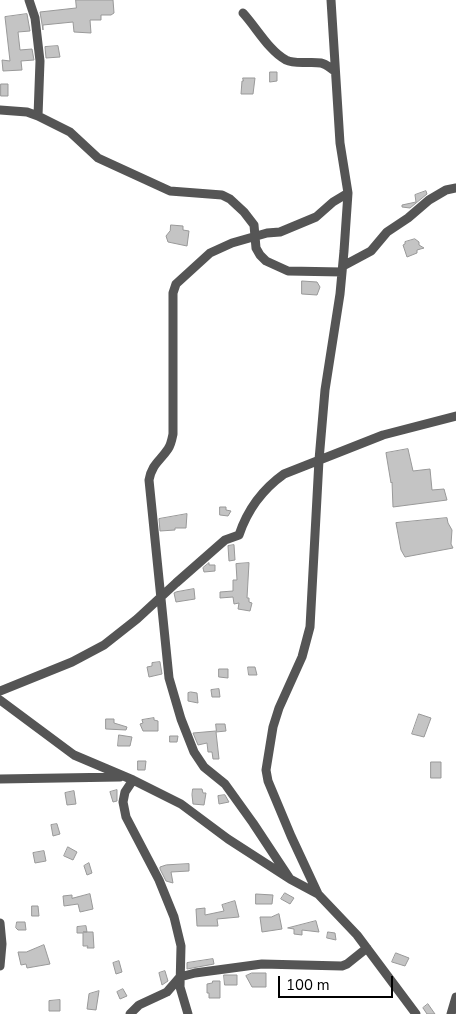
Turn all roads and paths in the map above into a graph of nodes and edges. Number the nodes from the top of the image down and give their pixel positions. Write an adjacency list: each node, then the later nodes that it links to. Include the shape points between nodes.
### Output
1 (29, 0): 6 (street, via 35,18 40,61)
2 (331, 0): 4 (street)
3 (243, 13): 4 (street, via 275,52 286,60 321,63)
4 (335, 71): 8 (street, via 340,143)
5 (0, 110): 6 (street)
6 (38, 116): 9 (street, via 70,132 98,158 158,186 170,191 222,195 230,199 250,219)
7 (456, 188): 10 (street, via 429,200 387,232 371,251)
8 (348, 192): 9 (street, via 316,216 280,232); 10 (street)
9 (256, 236): 10 (street, via 260,256 288,271); 13 (street, via 210,253 174,288 173,434 169,448 157,461 149,480)
10 (343, 269): 12 (street, via 329,360)
11 (456, 416): 12 (street, via 384,434)
12 (319, 460): 13 (street, via 274,481 260,496 239,535 217,547); 19 (street, via 310,627 302,657 273,727 266,770)
13 (161, 596): 14 (street, via 130,626 104,645); 18 (street, via 169,678 194,752 204,767 225,784)
14 (0, 692)
15 (0, 700): 17 (street, via 74,756)
16 (0, 779): 17 (street)
17 (129, 779): 18 (street, via 181,804); 23 (street, via 123,802 126,817 174,917 181,946)
18 (290, 879): 19 (street)
19 (318, 894): 21 (street, via 343,918)
20 (0, 923): 22 (street)
21 (366, 948): 23 (street, via 342,966 262,964); 27 (street)
22 (0, 966)
23 (180, 977): 25 (street, via 168,992 139,1005); 26 (street)
24 (456, 997): 28 (street)
25 (130, 1014)
26 (188, 1014)
27 (416, 1014)
28 (451, 1014)

